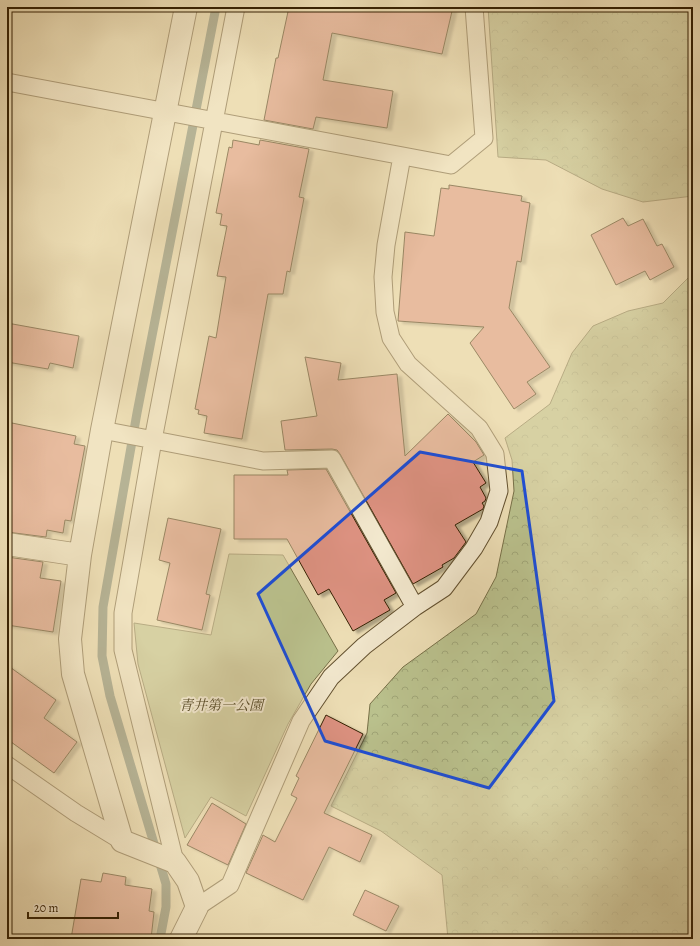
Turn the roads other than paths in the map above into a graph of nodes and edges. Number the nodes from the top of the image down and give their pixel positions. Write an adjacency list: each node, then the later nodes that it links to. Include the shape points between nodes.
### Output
1 (186, 7): 5 (street)
2 (236, 7): 6 (lane)
3 (474, 7): 7 (lane, via 484,138 451,165)
4 (7, 82): 5 (lane)
5 (174, 113): 6 (lane); 8 (street)
6 (209, 120): 7 (lane); 9 (lane)
7 (402, 156): 12 (lane, via 386,245 383,278 385,312 391,338 408,364 479,428 494,454 499,491 489,522 474,548 444,588)
8 (110, 431): 9 (lane); 11 (street)
9 (147, 439): 12 (lane, via 263,460 332,459); 15 (lane, via 123,613 124,650)
10 (7, 544): 11 (street)
11 (80, 555): 14 (street, via 70,639 73,674)
12 (415, 607): 16 (lane, via 364,646 331,677 301,721 230,885)
13 (7, 765): 14 (lane, via 76,813)
14 (122, 841): 15 (street)
15 (171, 860): 16 (street, via 188,881)
16 (197, 907): 17 (street)
17 (181, 939)

